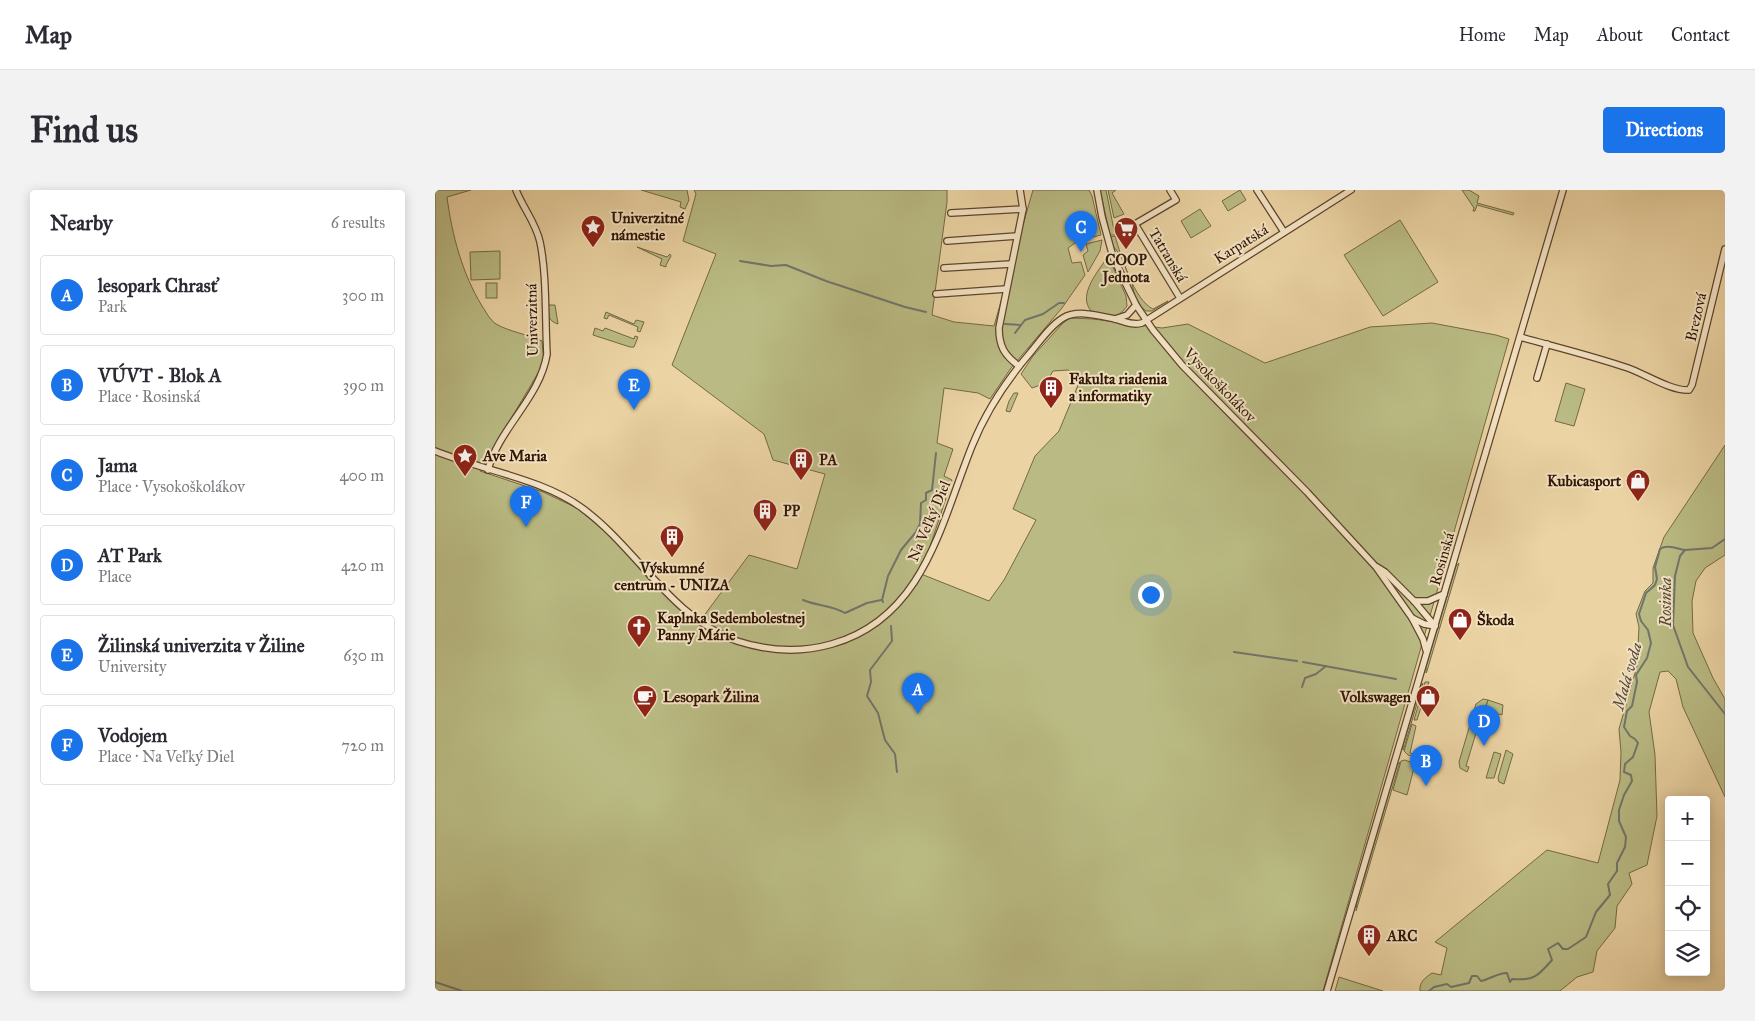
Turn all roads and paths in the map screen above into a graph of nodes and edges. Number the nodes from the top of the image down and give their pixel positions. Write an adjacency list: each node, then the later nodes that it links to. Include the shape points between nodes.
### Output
1 (516, 190): 27 (street, Univerzitná, via 540,243 547,354 538,382 495,451)
2 (1020, 190): 8 (street)
3 (1097, 190): 19 (street, Vysokoškolákov, via 1113,257)
4 (1170, 190): 18 (street, Tatranská, via 1176,200 1135,224)
5 (1257, 190): 10 (street)
6 (1351, 190): 10 (street, Karpatská)
7 (1563, 190): 22 (street, Rosinská)
8 (1023, 208): 9 (street); 11 (street)
9 (951, 214)
10 (1284, 232): 18 (street, Karpatská)
11 (1017, 236): 12 (street); 14 (street)
12 (947, 241)
13 (1725, 249): 23 (street, Brezová, via 1689,390 1602,359)
14 (1011, 264): 15 (street); 16 (street)
15 (944, 268)
16 (1006, 289): 17 (street); 24 (street, via 999,341 1004,352)
17 (936, 294)
18 (1179, 298): 21 (street, Karpatská)
19 (1135, 305): 20 (street, via 1127,315); 21 (street, Vysokoškolákov)
20 (1115, 319): 21 (street, Na Veľký Diel, via 1137,324); 24 (street, Na Veľký Diel, via 1081,314 1066,316 1055,324)
21 (1145, 320): 28 (street, Vysokoškolákov, via 1182,364)
22 (1520, 337): 23 (street); 29 (street, Rosinská)
23 (1547, 344): 25 (street)
24 (1019, 366): 27 (street, Na Veľký Diel, via 985,418 936,542 909,591 868,629 822,647 773,649 737,641 714,630 665,591 615,535 582,508 548,489)
25 (1537, 378)
26 (435, 452): 27 (street, Na Veľký Diel)
27 (488, 470)
28 (1376, 567): 30 (street, Vysokoškolákov); 31 (street, Vysokoškolákov)
29 (1445, 594): 30 (street, via 1428,601); 32 (street, Rosinská)
30 (1414, 601): 32 (street, Vysokoškolákov)
31 (1412, 618): 32 (street); 33 (street, Vysokoškolákov)
32 (1435, 626): 33 (street, Rosinská)
33 (1427, 653): 34 (street, Rosinská)
34 (1327, 991)

